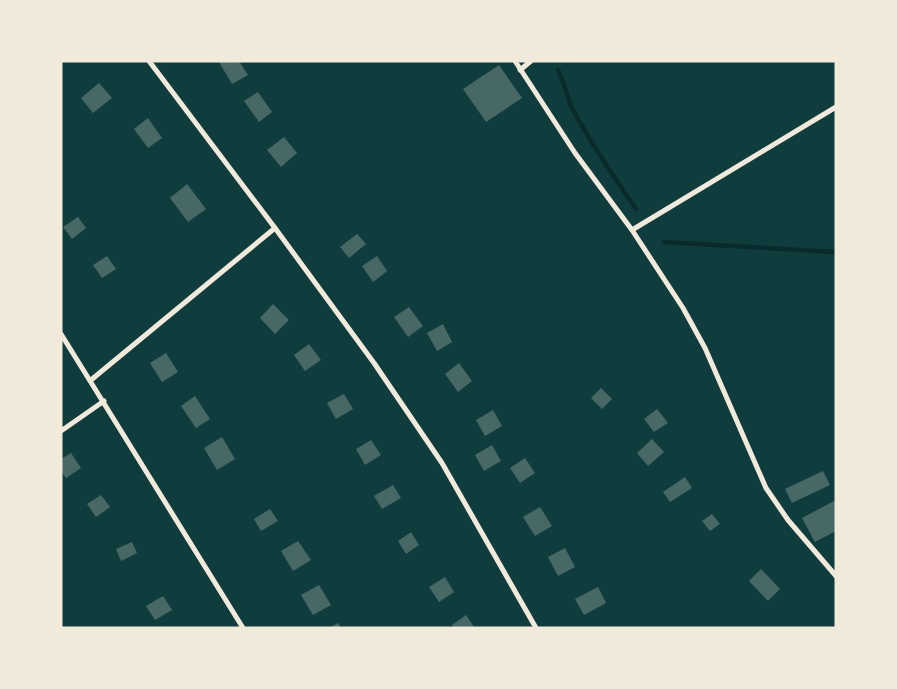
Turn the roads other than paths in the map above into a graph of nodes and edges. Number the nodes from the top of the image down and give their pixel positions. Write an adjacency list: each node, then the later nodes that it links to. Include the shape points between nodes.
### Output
1 (149, 61): 6 (street)
2 (515, 61): 4 (street)
3 (531, 61): 4 (street)
4 (520, 70): 7 (street, via 575,153)
5 (836, 107): 7 (street)
6 (275, 228): 9 (street); 14 (street, via 442,463)
7 (632, 230): 12 (street, via 705,348 766,488 788,520)
8 (61, 334): 9 (street)
9 (91, 380): 10 (street)
10 (104, 401): 11 (street); 13 (street)
11 (61, 432)
12 (836, 576)
13 (243, 628)
14 (536, 628)

